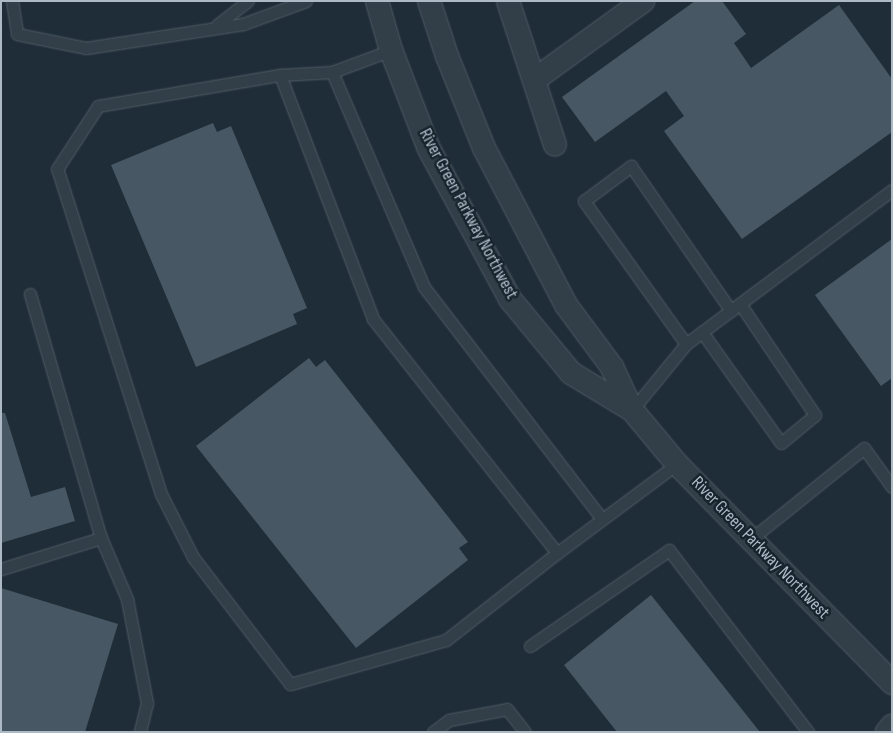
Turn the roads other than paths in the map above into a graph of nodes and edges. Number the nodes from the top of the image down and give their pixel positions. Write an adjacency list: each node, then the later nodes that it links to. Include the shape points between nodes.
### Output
1 (12, 1): 8 (lane, via 17,34 86,48)
2 (248, 1): 8 (lane)
3 (377, 1): 9 (street, River Green Parkway Northwest)
4 (429, 1): 19 (street, River Green Parkway Northwest, via 484,148 566,304 612,367)
5 (508, 1): 12 (street)
6 (304, 2): 8 (lane, via 242,24)
7 (630, 5): 12 (street)
8 (217, 25)
9 (391, 50): 10 (lane); 19 (street, River Green Parkway Northwest, via 429,149 510,298 572,373)
10 (332, 72): 11 (lane); 22 (lane, via 424,287)
11 (280, 75): 25 (lane, via 373,319); 25 (lane, via 98,106 57,169 161,494 193,557 290,684 446,640)
12 (534, 80): 13 (street)
13 (555, 145)
14 (892, 190): 16 (lane)
15 (30, 294): 23 (lane)
16 (736, 307): 17 (lane); 17 (lane, via 815,414 781,443); 18 (lane, via 631,166 584,201)
17 (702, 332): 18 (lane)
18 (686, 344): 19 (lane)
19 (632, 410): 20 (street, River Green Parkway Northwest)
20 (677, 464): 22 (lane); 24 (street, River Green Parkway Northwest)
21 (892, 487): 24 (lane, via 864,448)
22 (602, 519): 25 (lane)
23 (101, 538): 26 (lane); 30 (lane, via 127,599 147,704)
24 (751, 539): 28 (street, River Green Parkway Northwest)
25 (557, 553)
26 (1, 569)
27 (530, 646): 33 (lane, via 669,550)
28 (892, 683)
29 (892, 726): 34 (street)
30 (140, 732)
31 (433, 732): 32 (lane, via 449,720 507,709)
32 (524, 732)
33 (808, 732)
34 (887, 732)

